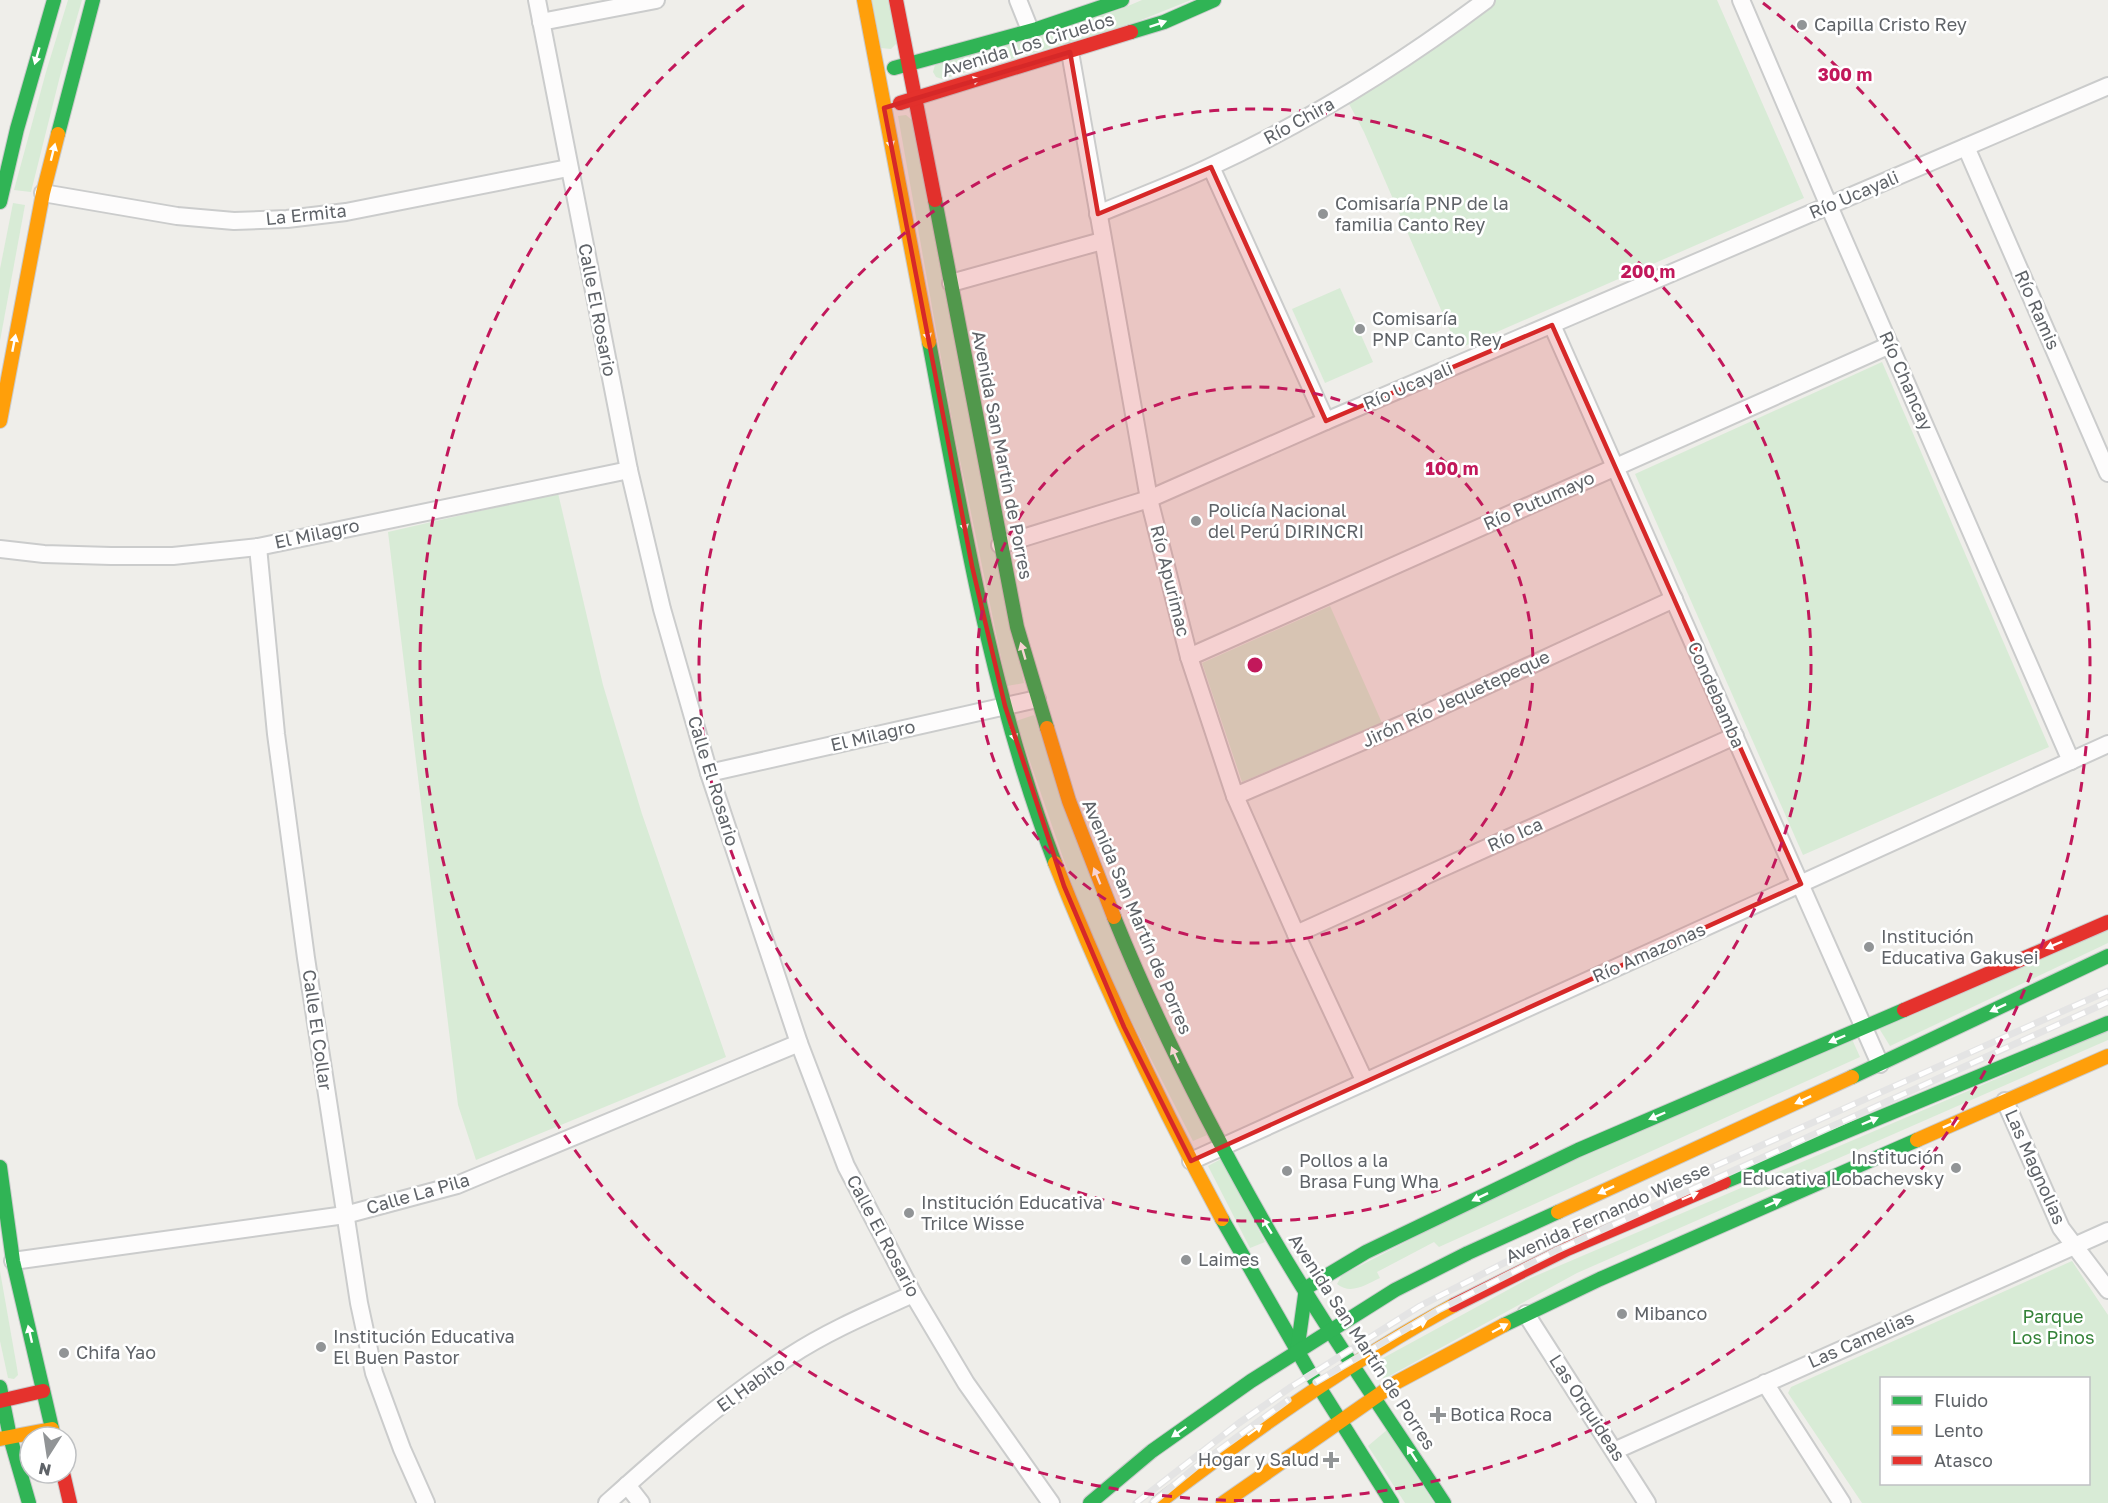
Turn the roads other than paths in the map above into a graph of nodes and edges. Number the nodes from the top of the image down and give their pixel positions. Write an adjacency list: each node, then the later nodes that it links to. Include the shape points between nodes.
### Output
1 (54, 0): 21 (main road, one-way to 21)
2 (93, 0): 25 (main road, one-way to 2)
3 (537, 0): 12 (street, Calle El Rosario)
4 (656, 0): 12 (street)
5 (864, 0): 16 (main road)
6 (896, 0): 15 (main road, Avenida San Martín de Porres)
7 (1018, 0): 13 (street)
8 (1122, 0): 13 (main road, Avenida Los Ciruelos)
9 (1214, 0): 14 (main road, Avenida Los Ciruelos, one-way to 9, via 1164,22)
10 (1486, 0): 23 (street, Río Chira, via 1335,101)
11 (1741, 0): 27 (street, Río Chancay)
12 (541, 22): 24 (street, Calle El Rosario)
13 (1030, 30): 15 (main road, Avenida Los Ciruelos)
14 (1070, 52): 18 (main road, Avenida Los Ciruelos, one-way to 14); 28 (street, Río Apurimac)
15 (908, 64): 16 (main road, Avenida Los Ciruelos); 18 (main road, Avenida San Martín de Porres)
16 (878, 72): 19 (main road)
17 (2107, 89): 22 (street, Río Ucayali)
18 (916, 98): 19 (main road, Avenida Los Ciruelos); 30 (main road, Avenida San Martín de Porres)
19 (884, 108): 45 (main road, one-way to 45, via 972,566)
20 (0, 124): 21 (street)
21 (17, 129): 26 (main road)
22 (1966, 147): 27 (street, Río Ucayali); 37 (street, Río Ramis)
23 (1211, 166): 28 (street, Río Chira); 34 (street)
24 (568, 168): 25 (street, La Ermita, via 346,212 287,219 177,216); 36 (street, Calle El Rosario)
25 (43, 193): 33 (main road, one-way to 25)
26 (0, 202)
27 (1829, 206): 31 (street, Río Ucayali); 32 (street, Río Chancay)
28 (1098, 214): 29 (street, Río Apurimac)
29 (1102, 241): 30 (street); 38 (street, Río Apurimac)
30 (951, 283): 39 (main road, Avenida San Martín de Porres)
31 (1552, 325): 34 (street, Río Ucayali); 35 (street, Condebamba)
32 (1890, 345): 35 (street, Río Putumayo); 48 (street, Río Chancay)
33 (0, 421)
34 (1326, 421): 38 (street, Río Ucayali)
35 (1615, 467): 42 (street, Condebamba); 43 (street, Río Putumayo)
36 (629, 470): 40 (street, El Milagro); 49 (street, Calle El Rosario, via 662,609)
37 (2108, 473)
38 (1149, 500): 39 (street, Río Ucayali); 43 (street, Río Apurimac)
39 (1000, 545): 44 (main road, Avenida San Martín de Porres, one-way to 39)
40 (258, 547): 41 (street, El Milagro, via 132,556); 65 (street, Calle El Collar, via 278,745)
41 (0, 549)
42 (1674, 599): 46 (street, Condebamba); 50 (street, Jirón Río Jequetepeque)
43 (1189, 657): 50 (street, Río Apurimac)
44 (1037, 699): 45 (street, El Milagro); 62 (main road, Avenida San Martín de Porres, one-way to 44, via 1189,1085 1116,921 1069,801)
45 (1005, 706): 49 (street, El Milagro); 63 (main road, one-way to 63, via 1035,808 1064,886 1124,1027)
46 (1735, 736): 51 (street, Condebamba); 53 (street, Río Ica)
47 (2108, 744): 48 (street, Río Amazonas)
48 (2071, 761): 51 (street, Río Amazonas)
49 (709, 773): 57 (street, Calle El Rosario)
50 (1236, 796): 53 (street, Río Apurimac)
51 (1801, 884): 56 (street, Condebamba); 60 (street, Río Amazonas)
52 (2108, 922): 56 (main road, one-way to 56)
53 (1296, 934): 60 (street, Río Apurimac)
54 (2108, 956): 59 (main road, Avenida Fernando Wiesse, one-way to 59)
55 (2108, 1023): 77 (main road, Avenida Fernando Wiesse, one-way to 55, via 1476,1292 1578,1244)
56 (1864, 1027): 59 (street, Condebamba); 71 (main road, one-way to 71, via 1578,1150 1366,1252)
57 (799, 1043): 65 (street, Calle La Pila, via 457,1185); 73 (street, Calle El Rosario, via 846,1166)
58 (2108, 1056): 61 (main road)
59 (1880, 1065): 75 (main road, Avenida Fernando Wiesse, one-way to 75, via 1468,1253 1395,1290)
60 (1365, 1082): 62 (street, Río Amazonas)
61 (2005, 1101): 67 (street, Las Magnolias, via 2061,1228); 74 (main road, one-way to 61)
62 (1224, 1146): 63 (street, Río Amazonas); 68 (main road, Avenida San Martín de Porres, one-way to 62)
63 (1191, 1161): 70 (main road)
64 (0, 1167): 69 (main road)
65 (345, 1215): 69 (street, Calle La Pila); 91 (street, Calle El Collar, via 374,1373)
66 (2108, 1231): 67 (street, Las Camelias)
67 (2076, 1245): 72 (street, Las Magnolias); 78 (street, Las Camelias)
68 (1283, 1252): 70 (main road); 71 (main road, Avenida San Martín de Porres)
69 (13, 1261): 80 (main road, one-way to 69)
70 (1260, 1266): 76 (main road)
71 (1306, 1288): 75 (main road, Avenida San Martín de Porres); 76 (main road)
72 (2108, 1290)
73 (913, 1294): 88 (street, El Habito, via 840,1327 790,1356 732,1396); 94 (street, Calle El Rosario, via 966,1383)
74 (1526, 1314): 82 (main road, one-way to 74); 86 (street, Las Orquideas)
75 (1331, 1330): 76 (main road, Avenida Fernando Wiesse); 77 (main road, Avenida San Martín de Porres)
76 (1297, 1352): 79 (main road); 95 (main road, Avenida Fernando Wiesse, one-way to 95, via 1152,1451)
77 (1354, 1364): 79 (main road, Avenida Fernando Wiesse); 82 (main road, Avenida San Martín de Porres)
78 (1765, 1383): 86 (street, Las Camelias); 101 (street)
79 (1319, 1387): 83 (main road); 96 (main road, Avenida Fernando Wiesse, one-way to 79, via 1238,1441)
80 (43, 1391): 81 (main road); 84 (main road)
81 (1, 1396): 85 (main road)
82 (1376, 1397): 83 (main road); 99 (main road, Avenida San Martín de Porres, one-way to 82)
83 (1340, 1421): 97 (main road); 98 (main road)
84 (50, 1425)
85 (5, 1438): 89 (main road)
86 (1614, 1451): 100 (street, Las Orquideas)
87 (66, 1485): 90 (main road)
88 (627, 1485): 92 (street, El Habito); 93 (street)
89 (24, 1500)
90 (70, 1503)
91 (426, 1503)
92 (607, 1503)
93 (641, 1503)
94 (1051, 1503)
95 (1090, 1503)
96 (1158, 1503)
97 (1223, 1503)
98 (1392, 1503)
99 (1444, 1503)
100 (1647, 1503)
101 (1842, 1503)

